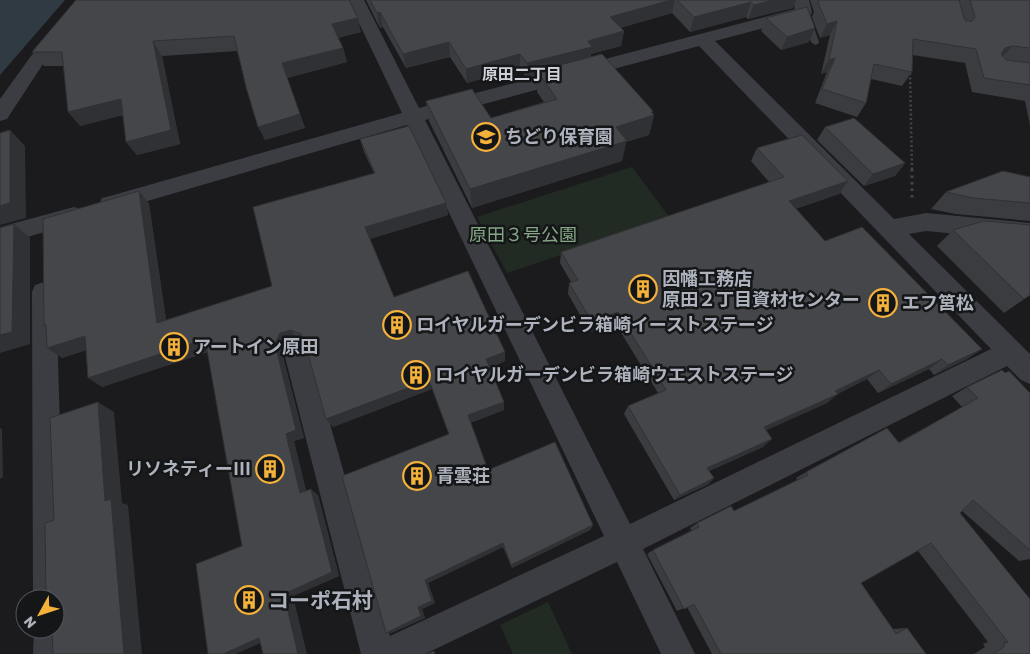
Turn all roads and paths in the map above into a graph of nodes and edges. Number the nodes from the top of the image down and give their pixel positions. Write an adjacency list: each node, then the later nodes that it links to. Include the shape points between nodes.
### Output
1 (87, 0): 7 (street, via 37,60)
2 (356, 0): 8 (street)
3 (802, 6): 4 (street); 5 (lane)
4 (703, 39): 8 (street); 11 (street)
5 (815, 42)
6 (910, 70): 10 (path)
7 (0, 114)
8 (414, 116): 9 (street); 17 (street)
9 (43, 224): 13 (street); 18 (street)
10 (912, 224): 11 (street); 12 (street, via 926,222)
11 (889, 229): 14 (street)
12 (1030, 232)
13 (0, 236)
14 (1010, 352): 16 (street); 17 (street)
15 (297, 353): 21 (street)
16 (1030, 372)
17 (623, 543): 22 (street); 23 (street)
18 (49, 589)
19 (50, 639): 20 (street)
20 (50, 654)
21 (378, 654)
22 (389, 654)
23 (678, 654)

